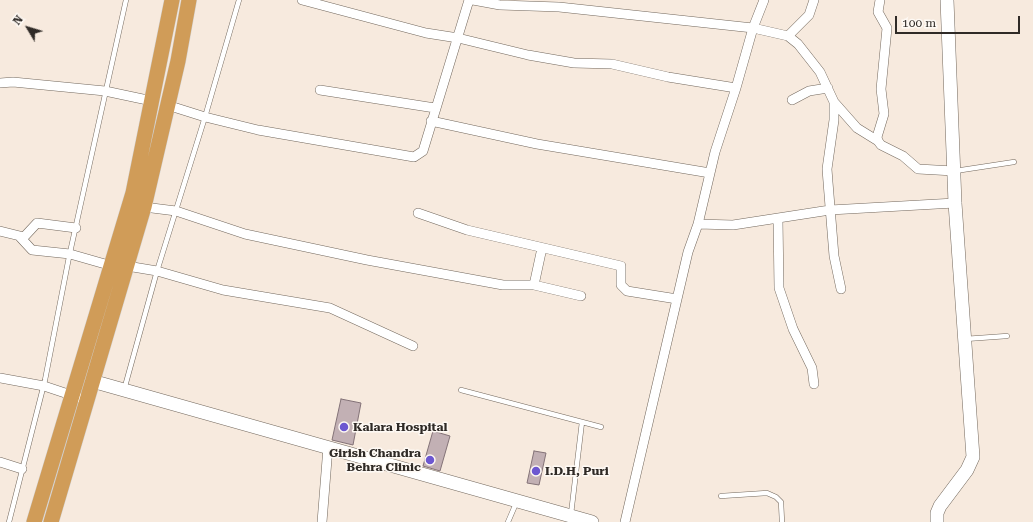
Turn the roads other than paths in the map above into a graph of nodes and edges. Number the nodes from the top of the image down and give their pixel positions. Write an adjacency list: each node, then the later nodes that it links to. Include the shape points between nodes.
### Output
1 (126, 0): 19 (lane)
2 (172, 0): 21 (highway)
3 (189, 0): 23 (highway)
4 (239, 0): 25 (lane)
5 (302, 0): 14 (street, via 426,33)
6 (469, 0): 14 (street)
7 (472, 0): 12 (street, via 500,5 559,7)
8 (764, 0): 12 (street)
9 (814, 0): 13 (street, via 809,15)
10 (880, 0): 27 (street, via 878,12 887,28 881,89 884,114 877,136)
11 (947, 0): 29 (main road)
12 (753, 28): 13 (street); 16 (street)
13 (788, 36): 17 (street, via 807,54)
14 (458, 38): 16 (street, via 528,55 574,63 612,64 668,77); 24 (street)
15 (0, 83): 19 (street)
16 (736, 88): 30 (street)
17 (828, 88): 20 (street, via 809,91); 22 (street)
18 (320, 90): 24 (street)
19 (105, 91): 21 (street); 38 (lane)
20 (792, 100)
21 (152, 101): 43 (highway, via 133,194)
22 (834, 102): 27 (street, via 857,128); 33 (street, via 827,169)
23 (167, 105): 25 (street); 32 (highway)
24 (435, 108): 26 (street)
25 (205, 117): 26 (street, via 258,130 414,157 423,151); 34 (lane)
26 (431, 121): 30 (street, via 537,144)
27 (878, 141): 29 (street, via 903,156 918,169)
28 (1014, 162): 29 (lane)
29 (954, 171): 31 (main road)
30 (710, 173): 37 (street)
31 (955, 203): 33 (street); 51 (main road)
32 (144, 207): 34 (street); 44 (highway)
33 (830, 210): 36 (street); 47 (street, via 834,256)
34 (176, 211): 45 (lane); 46 (street, via 245,234 276,241 472,280 502,285)
35 (418, 212): 41 (street, via 468,230)
36 (778, 219): 37 (street, via 733,225); 55 (street, via 779,288 793,329 812,368)
37 (698, 224): 49 (street, via 688,252)
38 (76, 228): 40 (street, via 38,223 27,235); 42 (lane)
39 (0, 232): 40 (street)
40 (20, 237): 42 (street, via 32,250)
41 (542, 248): 46 (street); 49 (street, via 621,266 620,285 627,292)
42 (70, 254): 43 (street); 56 (lane)
43 (112, 266): 44 (street); 59 (highway)
44 (127, 266): 45 (street); 54 (highway)
45 (157, 271): 52 (street, via 223,290 330,308); 57 (lane)
46 (534, 285): 48 (street)
47 (841, 289)
48 (581, 296)
49 (677, 299): 75 (street)
50 (1008, 336): 51 (lane)
51 (965, 339): 77 (main road, via 973,457 967,470 940,506)
52 (413, 346)
53 (0, 378): 56 (street)
54 (92, 381): 57 (main road); 60 (highway)
55 (814, 384)
56 (44, 386): 59 (street); 65 (lane)
57 (124, 390): 63 (main road)
58 (461, 390): 61 (lane)
59 (71, 396): 60 (street); 70 (highway)
60 (86, 400): 71 (highway)
61 (582, 422): 62 (lane); 68 (lane)
62 (601, 427)
63 (328, 447): 67 (main road); 72 (street)
64 (0, 462): 65 (street)
65 (22, 469): 69 (lane)
66 (721, 496): 76 (lane, via 767,493 781,502)
67 (517, 501): 68 (main road); 73 (lane)
68 (571, 516): 74 (main road)
69 (9, 522)
70 (34, 522)
71 (51, 522)
72 (322, 522)
73 (508, 522)
74 (592, 522)
75 (625, 522)
76 (782, 522)
77 (937, 522)

